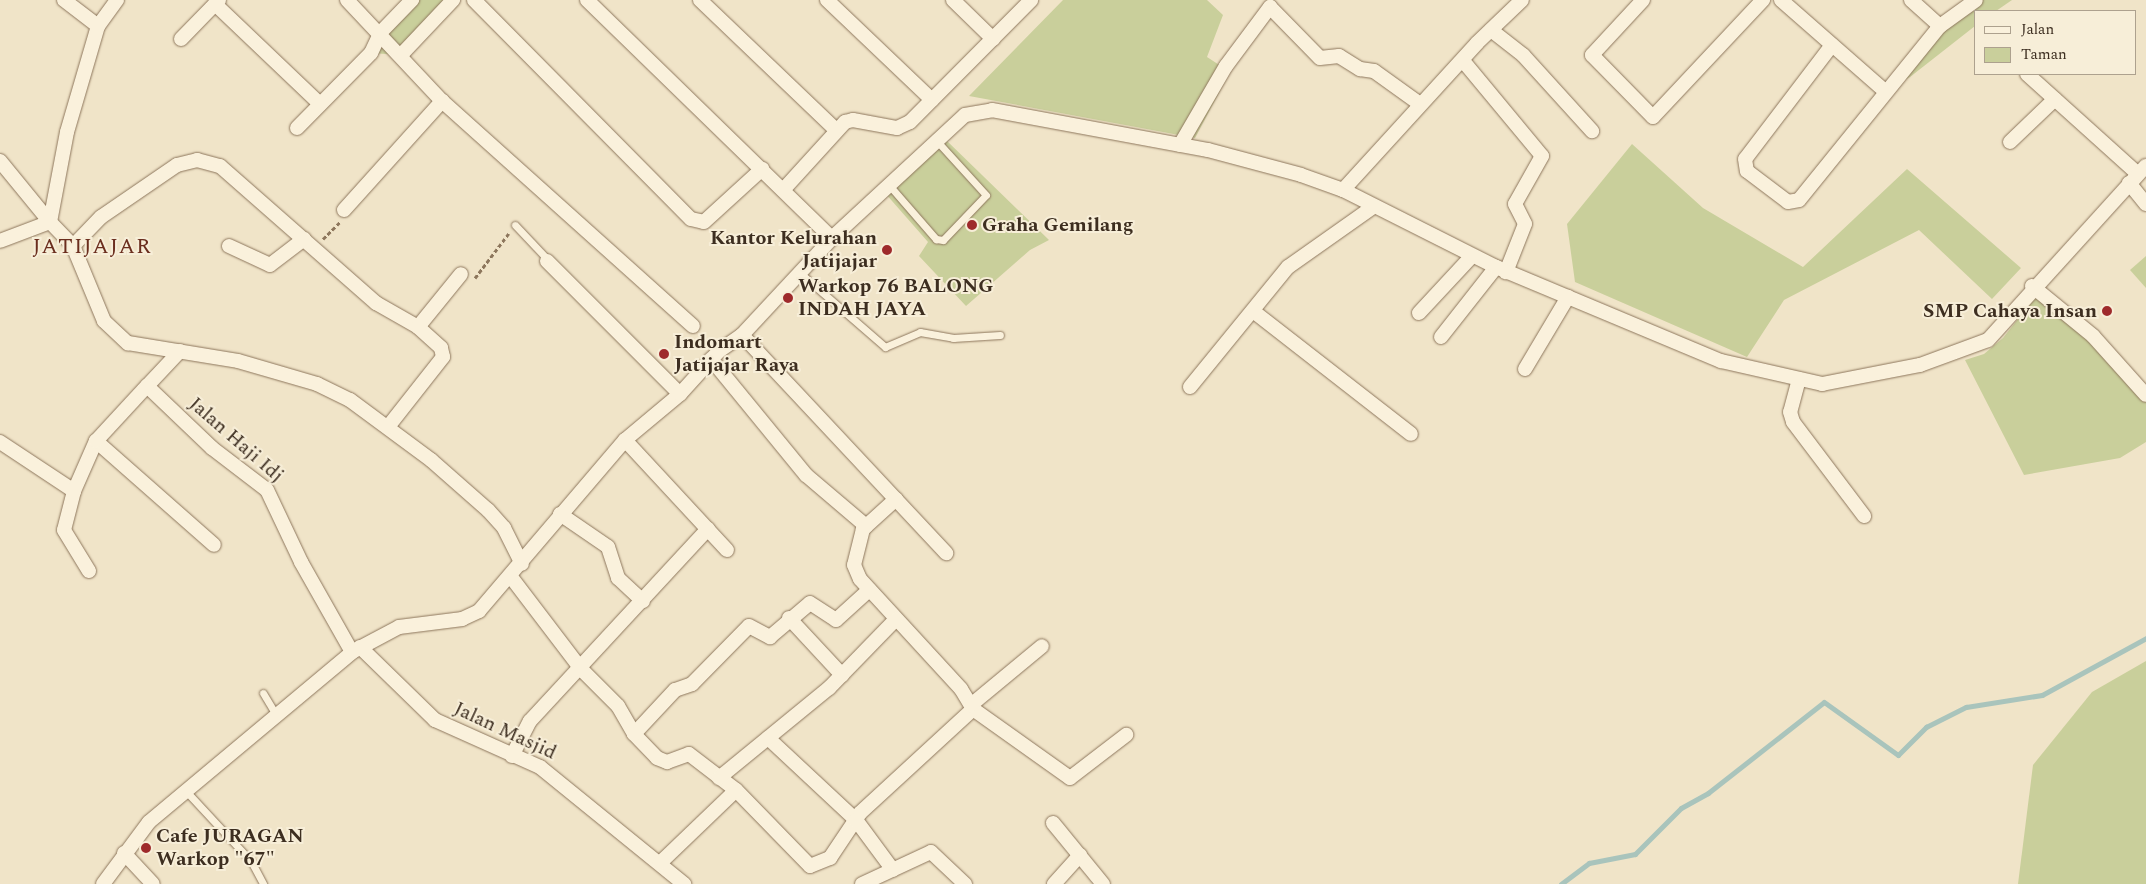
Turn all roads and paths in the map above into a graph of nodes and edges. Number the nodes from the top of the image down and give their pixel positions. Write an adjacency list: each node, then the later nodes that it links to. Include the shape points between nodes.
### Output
1 (64, 0): 19 (street)
2 (117, 0): 19 (street)
3 (347, 0): 22 (street)
4 (412, 0): 22 (street)
5 (453, 0): 27 (street)
6 (474, 0): 43 (street, via 692,219 704,222)
7 (587, 0): 43 (street)
8 (700, 0): 37 (street)
9 (827, 0): 32 (street)
10 (953, 0): 24 (street)
11 (1031, 0): 24 (street)
12 (1522, 0): 21 (street)
13 (1643, 0): 14 (street, via 1592,55 1653,116)
14 (1763, 0)
15 (1781, 0): 25 (street)
16 (1911, 0): 20 (street)
17 (1976, 0): 20 (street)
18 (217, 2): 23 (street); 34 (street)
19 (98, 26): 51 (street, via 68,132)
20 (1940, 26): 30 (street)
21 (1491, 30): 28 (street); 38 (street, via 1523,55)
22 (381, 32): 26 (street); 27 (street)
23 (181, 39)
24 (993, 39): 32 (street)
25 (1832, 44): 30 (street); 30 (street, via 1745,159 1747,171 1788,202 1799,200)
26 (371, 53): 27 (street); 34 (street)
27 (401, 55): 33 (street)
28 (1464, 62): 35 (street); 60 (street, via 1542,156 1515,204 1525,224)
29 (2028, 75): 31 (street)
30 (1885, 91)
31 (2056, 99): 40 (street); 44 (street)
32 (932, 100): 37 (street, via 897,128 853,120)
33 (442, 101): 50 (street); 67 (street)
34 (320, 104): 36 (street)
35 (1420, 104): 41 (street, via 1374,70 1360,69 1339,56 1328,61 1320,58 1270,7 1226,66); 47 (street)
36 (297, 128)
37 (836, 130): 46 (street)
38 (1592, 131)
39 (936, 139): 41 (street, via 965,115 992,110); 45 (street); 45 (lane, via 986,195 943,240 936,239)
40 (2010, 142)
41 (1180, 145): 47 (street)
42 (0, 162): 51 (street)
43 (762, 170): 46 (street)
44 (2138, 175): 48 (street); 63 (street)
45 (889, 185): 53 (street)
46 (784, 189): 53 (street)
47 (1343, 190): 49 (street)
48 (2146, 204)
49 (1374, 207): 58 (street); 65 (street, via 1288,267)
50 (344, 210): 55 (path, via 342,221)
51 (50, 222): 54 (street); 56 (street)
52 (515, 225): 59 (lane); 62 (path, via 472,283)
53 (832, 238): 61 (street)
54 (0, 241)
55 (309, 244): 56 (street, via 220,166 196,160 177,165 135,192); 57 (street, via 270,266); 68 (street, via 376,302)
56 (73, 246): 72 (street, via 112,332 128,343)
57 (229, 246)
58 (1472, 256): 60 (street); 66 (street)
59 (548, 263): 78 (street)
60 (1501, 270): 64 (street); 71 (street)
61 (800, 273): 69 (lane, via 885,347 920,332 953,338); 70 (street)
62 (461, 274): 68 (street)
63 (2032, 286): 75 (street, via 1988,340 1920,365 1822,384); 79 (street, via 2092,336)
64 (1568, 297): 74 (street); 75 (street, via 1721,361)
65 (1253, 311): 77 (street); 81 (street)
66 (1419, 313)
67 (693, 326)
68 (418, 327): 80 (street, via 441,348 443,357)
69 (1000, 335)
70 (742, 336): 73 (street); 86 (street)
71 (1441, 337)
72 (180, 351): 76 (street); 80 (street, via 238,361 317,384)
73 (711, 359): 78 (street); 89 (street, via 806,475)
74 (1525, 370)
75 (1799, 379): 88 (street, via 1790,412 1793,422)
76 (147, 386): 83 (street); 102 (street, Jalan Haji Idj, via 212,448 267,490 301,562)
77 (1190, 387)
78 (680, 394): 82 (street)
79 (2146, 395)
80 (388, 427): 94 (street, via 488,510 504,528)
81 (1411, 434)
82 (625, 440): 87 (street); 90 (street)
83 (96, 441): 85 (street); 91 (street, via 158,500 186,518)
84 (0, 442): 85 (street)
85 (74, 491): 95 (street, via 64,530)
86 (896, 499): 89 (street); 93 (street)
87 (560, 514): 94 (street); 98 (street, via 608,546 618,578)
88 (1864, 516)
89 (866, 526): 97 (street, via 854,557 860,579)
90 (708, 529): 92 (street); 98 (street)
91 (214, 545)
92 (727, 550)
93 (946, 553)
94 (522, 564): 96 (street)
95 (89, 571)
96 (511, 577): 102 (street, via 479,611 462,619 399,626); 103 (street)
97 (869, 590): 99 (street, via 836,620 822,607 810,603); 100 (street)
98 (643, 601): 103 (street, via 627,613)
99 (789, 618): 104 (street); 108 (street, via 770,637 749,626 692,684 674,690)
100 (896, 620): 104 (street); 106 (street)
101 (1042, 646): 106 (street)
102 (356, 649): 107 (street); 111 (street, Jalan Masjid, via 435,720)
103 (581, 669): 108 (street, via 618,706); 111 (street, via 530,721)
104 (842, 675): 110 (street)
105 (263, 693): 107 (lane)
106 (972, 707): 109 (street, via 1070,778); 115 (street)
107 (275, 713): 113 (street)
108 (634, 734): 112 (street, via 662,762 686,753)
109 (1126, 735)
110 (768, 738): 112 (street); 115 (street)
111 (512, 756): 119 (street, Jalan Masjid, via 563,783)
112 (719, 778): 114 (street)
113 (184, 790): 117 (street, via 149,822); 123 (lane, via 251,861)
114 (736, 790): 115 (street, via 810,866 830,858); 119 (street)
115 (856, 820): 120 (street)
116 (1053, 823): 118 (street)
117 (124, 853): 121 (street); 122 (street)
118 (1080, 854): 127 (street); 128 (street)
119 (660, 863): 124 (street, Jalan Masjid)
120 (893, 870): 125 (street); 126 (street, via 931,852)
121 (102, 884)
122 (153, 884)
123 (263, 884)
124 (684, 884)
125 (862, 884)
126 (965, 884)
127 (1054, 884)
128 (1103, 884)

